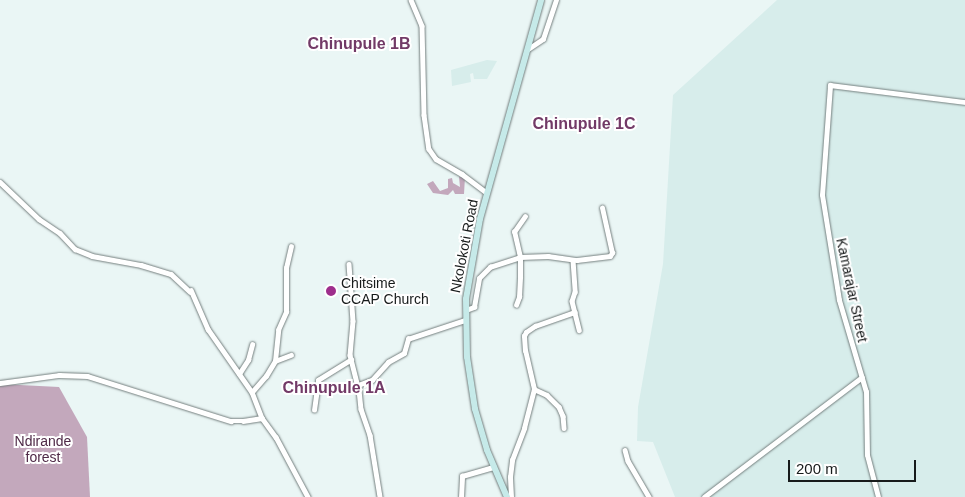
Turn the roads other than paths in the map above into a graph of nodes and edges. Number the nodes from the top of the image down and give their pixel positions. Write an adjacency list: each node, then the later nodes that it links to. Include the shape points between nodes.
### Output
1 (411, 0): 7 (street, via 422,26 424,115 429,149 436,159)
2 (541, 0): 4 (main road, Nkolokoti Road)
3 (556, 0): 4 (street, via 543,39)
4 (528, 49): 7 (main road, Nkolokoti Road)
5 (965, 102): 24 (street, Kamarajar Street, via 830,85 822,195 840,304)
6 (0, 182): 23 (street, via 75,249 171,274 190,291 208,329)
7 (487, 193): 15 (main road, Nkolokoti Road, via 474,244)
8 (602, 208): 12 (street, via 612,254)
9 (525, 216): 11 (street, via 514,232)
10 (291, 247): 22 (street, via 286,264 286,312 278,330)
11 (520, 257): 12 (street, via 548,256); 14 (street); 15 (street, via 481,273 475,306)
12 (573, 260): 16 (street, via 575,292 572,301)
13 (349, 264): 21 (street, via 353,303)
14 (516, 305)
15 (466, 310): 17 (main road, Nkolokoti Road)
16 (575, 312): 18 (street); 27 (street, via 526,332 525,352)
17 (466, 320): 26 (street, via 407,340 404,353 388,362 372,380); 33 (main road, Nkolokoti Road, via 469,376 475,409)
18 (579, 330)
19 (252, 345): 23 (street)
20 (291, 355): 22 (street)
21 (351, 360): 26 (street); 29 (street, via 318,380)
22 (274, 361): 28 (street)
23 (239, 374): 28 (street)
24 (862, 378): 39 (street); 40 (street, Kamarajar Street, via 867,399 867,455)
25 (0, 383): 30 (street, via 59,375 87,376 231,421)
26 (358, 386): 35 (street)
27 (534, 389): 31 (street, via 547,395 559,407 564,416); 37 (street, via 512,460)
28 (252, 392): 30 (street)
29 (314, 410)
30 (262, 418): 34 (street, via 276,437)
31 (564, 428)
32 (625, 450): 38 (street)
33 (494, 467): 36 (street, via 462,476); 37 (main road, Nkolokoti Road)
34 (308, 497)
35 (380, 497)
36 (461, 497)
37 (508, 497)
38 (649, 497)
39 (704, 497)
40 (878, 497)

